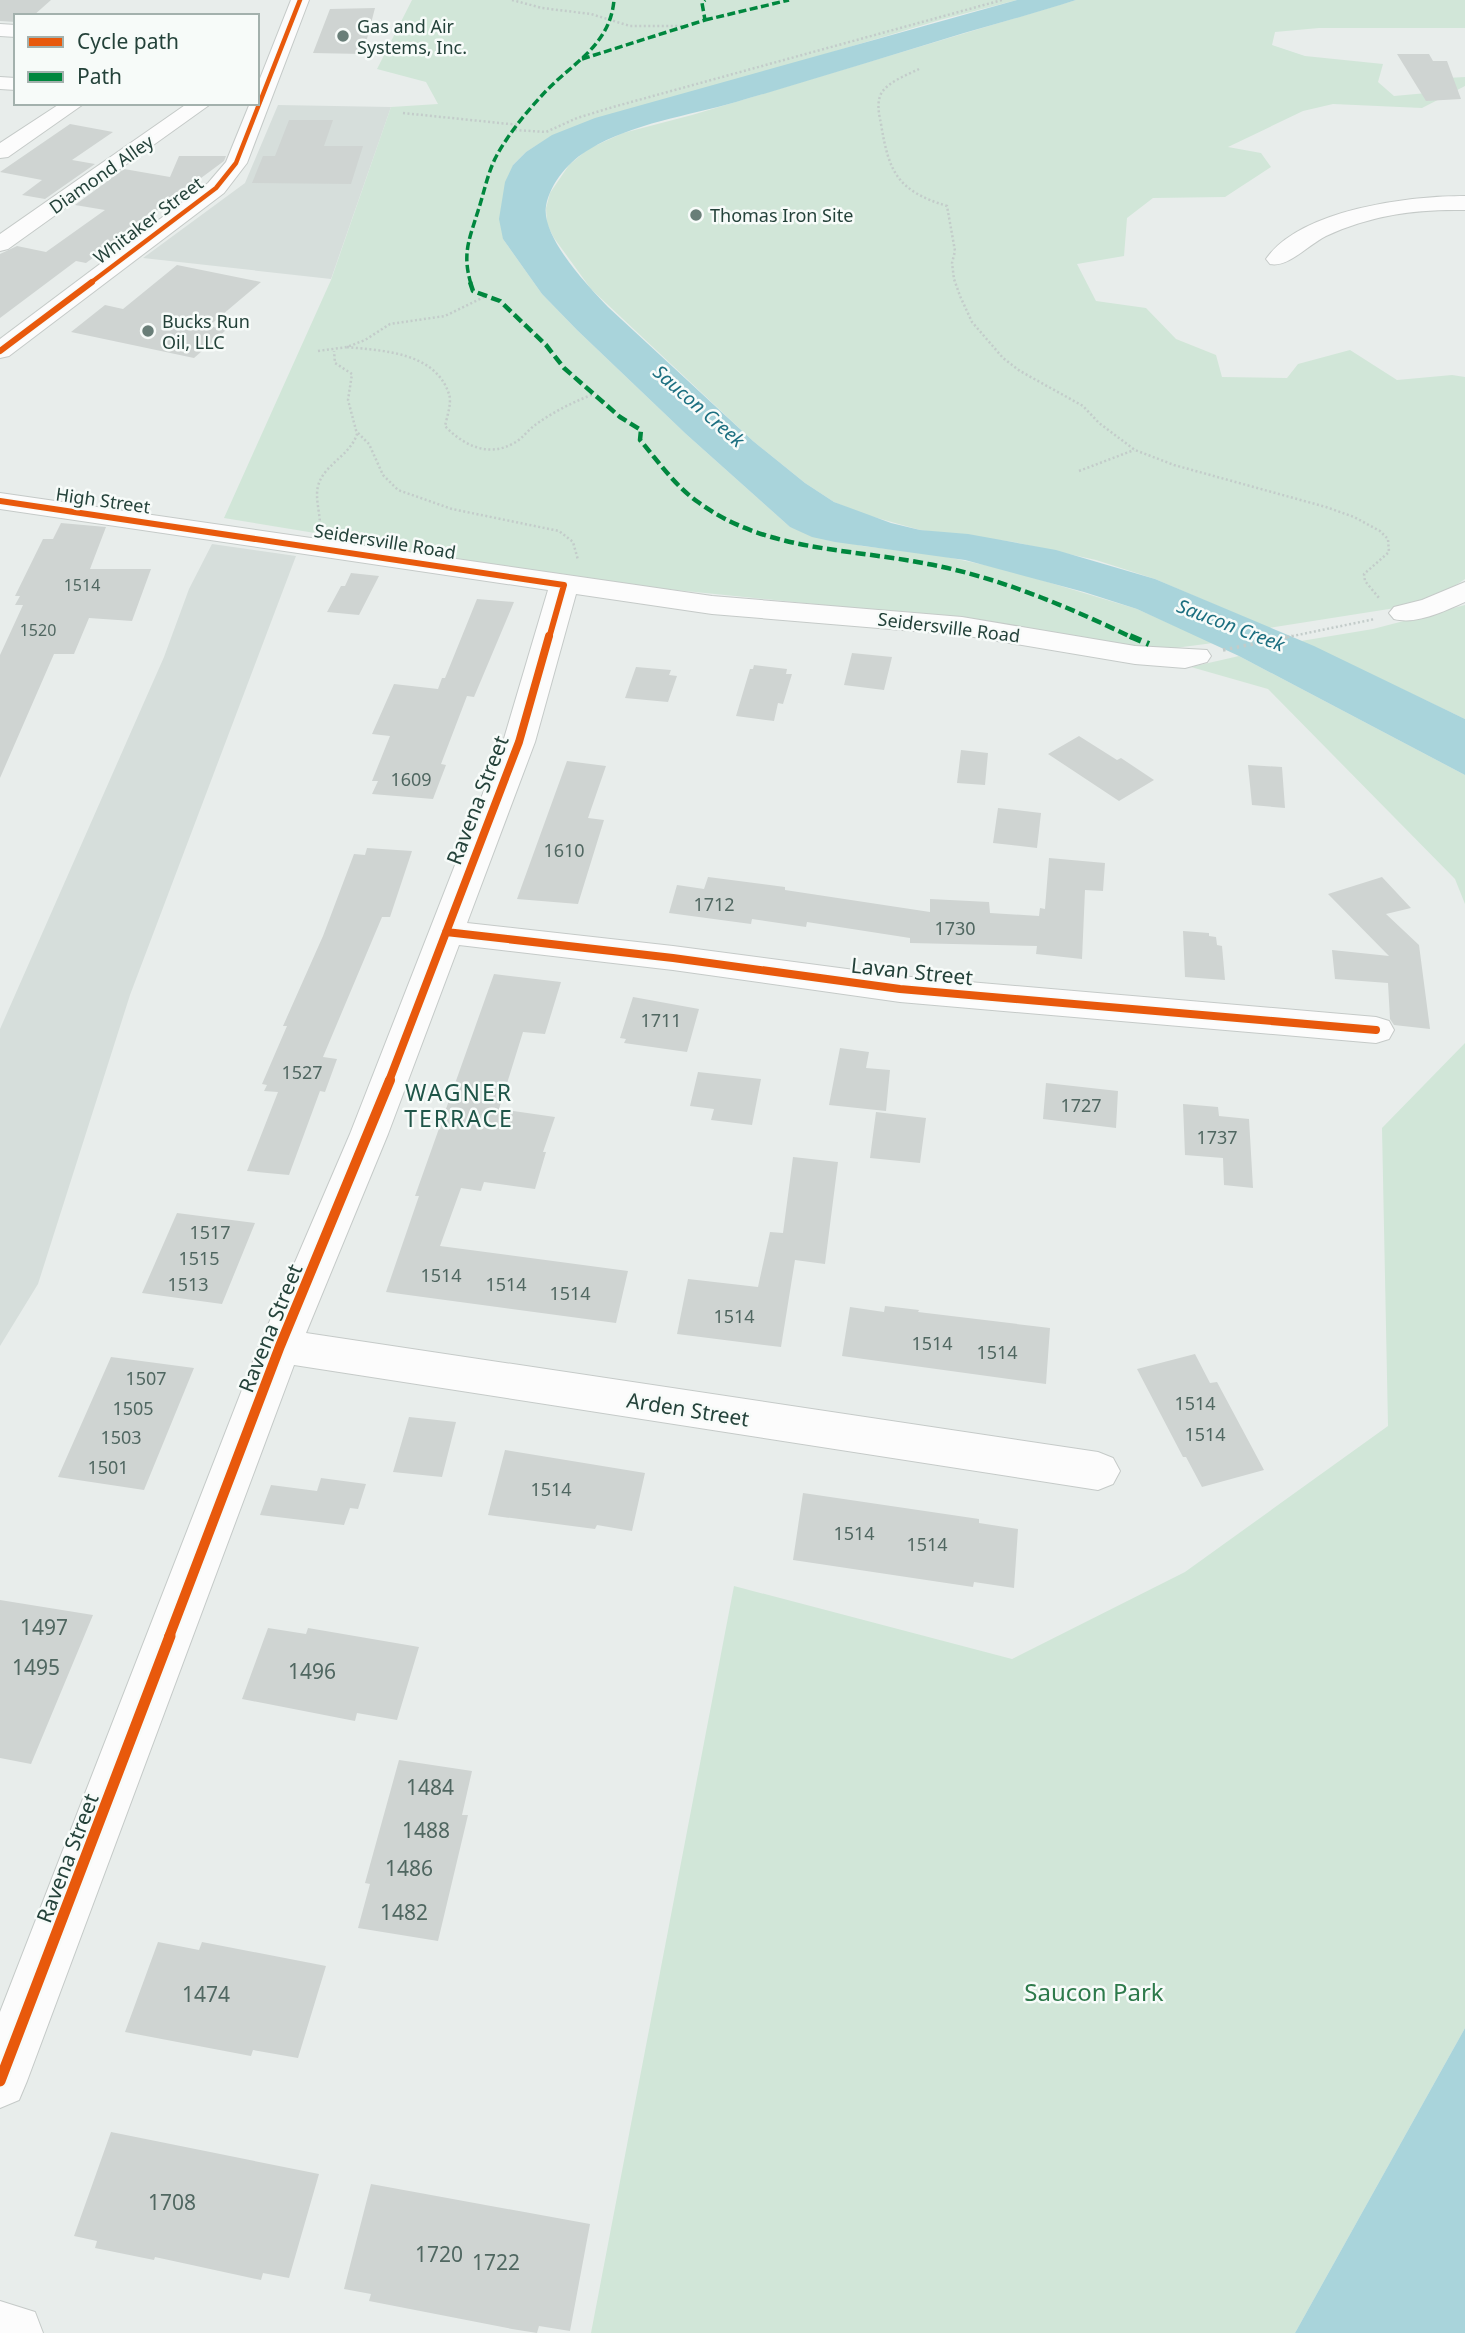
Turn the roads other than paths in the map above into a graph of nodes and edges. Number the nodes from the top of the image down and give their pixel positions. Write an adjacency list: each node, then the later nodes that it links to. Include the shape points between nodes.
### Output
1 (300, 0): 3 (street, Whitaker Street)
2 (259, 51): 3 (street)
3 (281, 53): 4 (street, Whitaker Street)
4 (259, 90)
5 (72, 105): 8 (street)
6 (199, 105): 10 (street, Diamond Alley)
7 (251, 105): 12 (street, Whitaker Street, via 236,163 216,188)
8 (0, 152)
9 (1465, 203): 11 (street, via 1406,205 1371,213 1303,238)
10 (0, 244)
11 (1278, 259)
12 (0, 351)
13 (7, 502): 14 (street); 15 (street, High Street)
14 (0, 529)
15 (202, 530): 16 (street, Seidersville Road)
16 (571, 574): 19 (street, Seidersville Road, via 712,605 962,626 1135,655); 20 (street, Ravena Street, via 519,741)
17 (1465, 591): 18 (street)
18 (1404, 613)
19 (1196, 656)
20 (446, 932): 21 (street, Lavan Street, via 900,989); 22 (street, Ravena Street, via 369,1134)
21 (1376, 1030)
22 (279, 1346): 23 (street, Arden Street); 24 (street, Ravena Street)
23 (1098, 1471)
24 (0, 2081)
25 (0, 2330): 26 (street)
26 (15, 2333)

